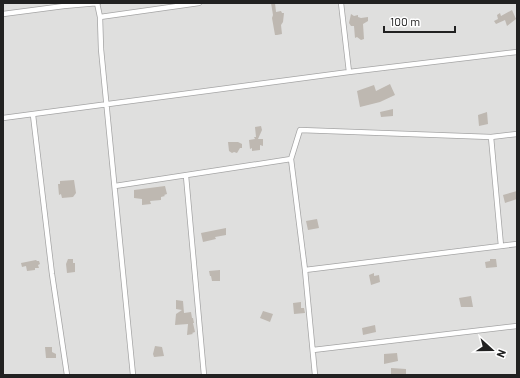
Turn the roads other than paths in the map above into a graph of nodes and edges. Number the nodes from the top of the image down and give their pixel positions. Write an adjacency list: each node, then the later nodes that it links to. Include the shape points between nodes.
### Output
1 (98, 3): 4 (street); 5 (street)
2 (199, 3): 5 (street)
3 (341, 3): 7 (street)
4 (3, 14)
5 (100, 17): 8 (street)
6 (517, 52): 7 (street)
7 (349, 72): 8 (street)
8 (107, 105): 9 (street); 15 (street)
9 (33, 115): 10 (street); 21 (street)
10 (3, 118)
11 (517, 134): 12 (street)
12 (491, 137): 13 (street, via 300,130); 17 (street)
13 (291, 159): 14 (street); 18 (street)
14 (186, 176): 15 (street); 23 (street)
15 (115, 186): 22 (street)
16 (517, 244): 17 (street)
17 (501, 246): 18 (street)
18 (306, 270): 20 (street)
19 (517, 326): 20 (street)
20 (313, 350): 24 (street)
21 (67, 375)
22 (133, 375)
23 (204, 375)
24 (315, 375)

